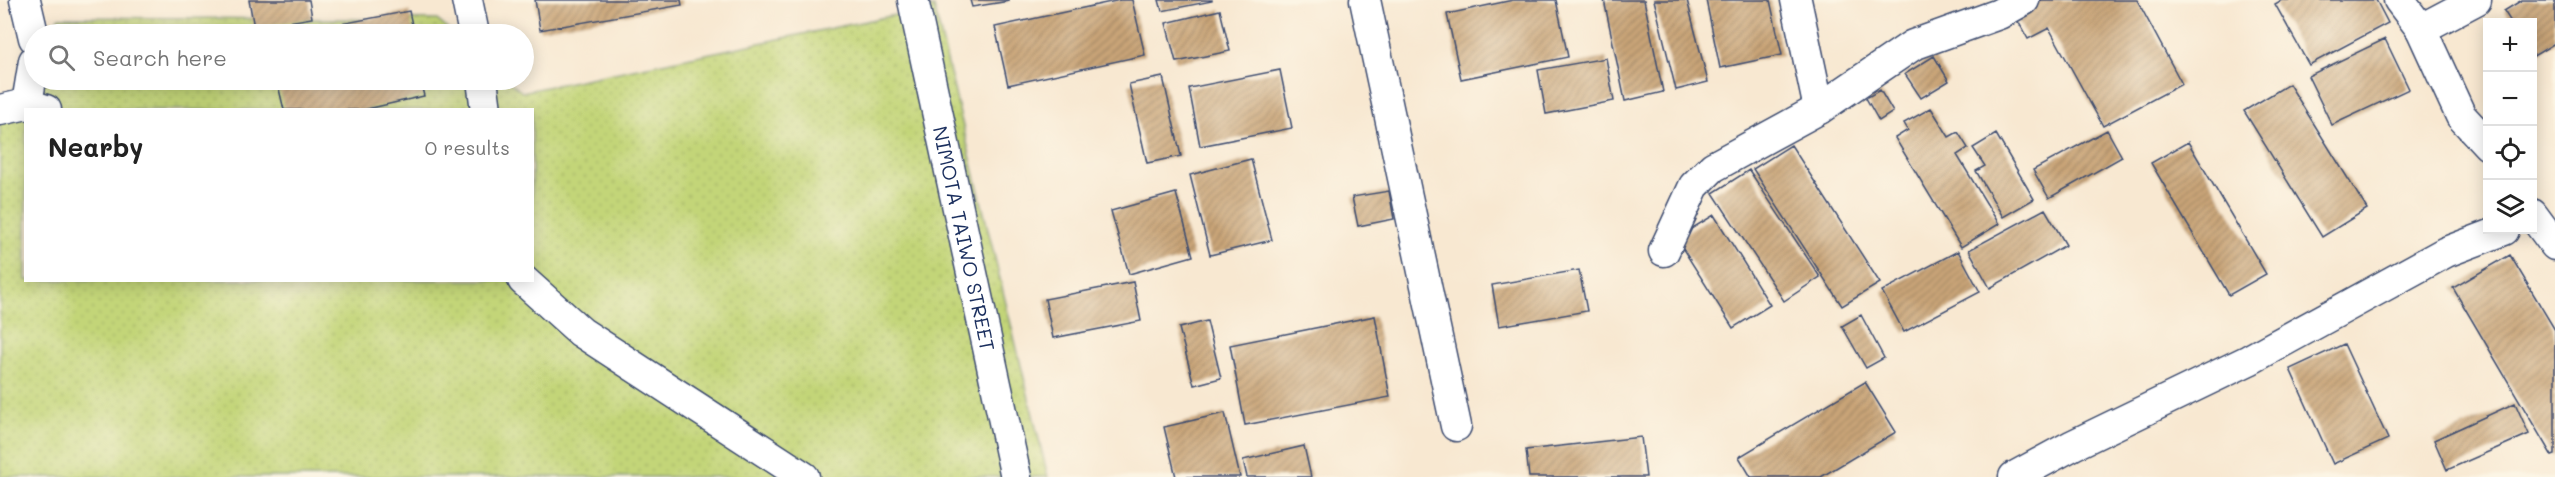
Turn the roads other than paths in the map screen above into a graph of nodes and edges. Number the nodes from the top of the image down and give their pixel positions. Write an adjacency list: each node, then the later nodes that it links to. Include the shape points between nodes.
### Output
1 (25, 0): 9 (street)
2 (467, 0): 10 (street)
3 (913, 0): 25 (street, NIMOTA TAIWO STREET)
4 (1365, 0): 23 (street)
5 (1796, 0): 16 (street)
6 (2024, 0): 16 (street, via 1999,14 1913,45)
7 (2399, 0): 11 (street)
8 (2476, 0): 11 (street)
9 (31, 24)
10 (472, 24)
11 (2421, 29): 17 (street, via 2461,116)
12 (28, 90): 14 (street)
13 (483, 90): 15 (street)
14 (24, 108)
15 (486, 108)
16 (1819, 109): 21 (street, via 1713,167 1694,186)
17 (2483, 141)
18 (2539, 217): 20 (street)
19 (2486, 234): 26 (street, via 2249,360)
20 (2555, 245)
21 (1664, 251)
22 (525, 282): 24 (street, via 581,332)
23 (1456, 426)
24 (804, 477)
25 (1016, 477)
26 (2014, 477)

